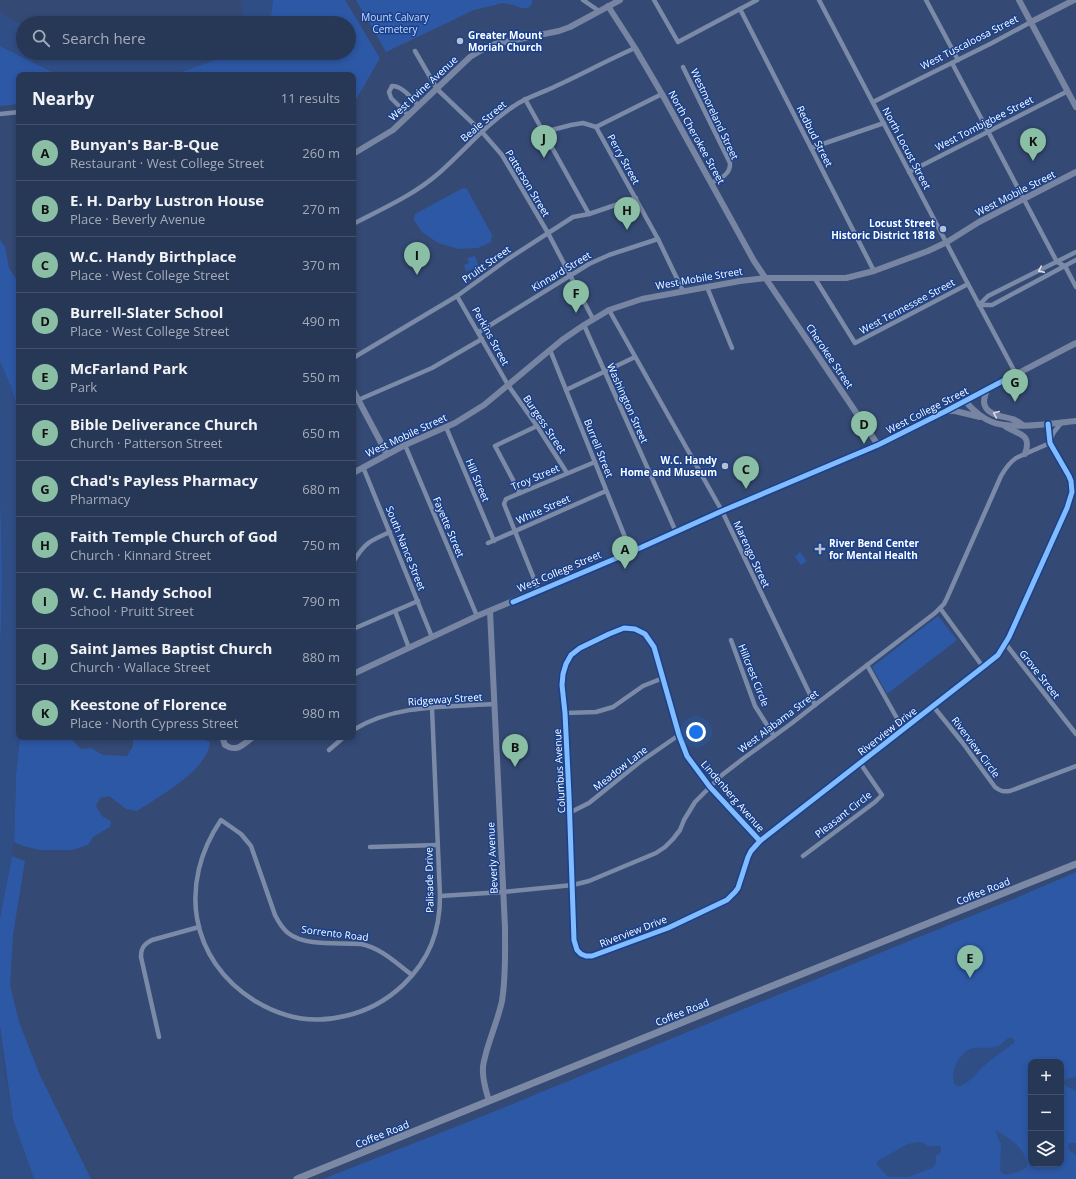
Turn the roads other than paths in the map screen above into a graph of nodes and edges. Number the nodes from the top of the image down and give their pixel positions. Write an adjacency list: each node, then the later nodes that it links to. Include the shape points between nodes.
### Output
1 (583, 0): 11 (street)
2 (620, 0): 9 (street, West Irvine Avenue)
3 (654, 0): 10 (street, via 678,42)
4 (757, 0): 10 (street)
5 (819, 0): 22 (street, North Locust Street)
6 (926, 0): 15 (street)
7 (1019, 0): 12 (street)
8 (1074, 0): 12 (street, West Tuscaloosa Street)
9 (608, 6): 11 (street, West Irvine Avenue); 13 (street, North Cherokee Street)
10 (740, 9): 33 (street, Redbud Street)
11 (599, 11): 18 (street, West Irvine Avenue, via 559,31 490,46 470,57)
12 (1031, 22): 15 (street, West Tuscaloosa Street); 19 (street)
13 (635, 48): 20 (street, North Cherokee Street); 21 (street, Beale Street)
14 (415, 51): 18 (street, Patterson Street)
15 (958, 60): 16 (street, West Tuscaloosa Street)
16 (952, 63): 22 (street, West Tuscaloosa Street); 30 (street)
17 (683, 67): 37 (street, Westmoreland Street, via 730,163 726,174)
18 (437, 89): 23 (street, West Irvine Avenue); 31 (street, Patterson Street)
19 (1068, 90): 24 (street); 30 (street, West Tombigbee Street)
20 (662, 94): 29 (street); 37 (street, North Cherokee Street)
21 (525, 99): 31 (street, Beale Street); 32 (street)
22 (873, 102): 28 (street, North Locust Street)
23 (419, 106): 27 (street, West Irvine Avenue); 27 (street, via 398,86 392,86 389,92 391,98)
24 (1076, 107)
25 (16, 112): 26 (street)
26 (0, 114)
27 (409, 116): 34 (street, West Irvine Avenue, via 387,134)
28 (884, 123): 33 (street); 35 (street, North Locust Street)
29 (596, 127): 32 (street, Perry Street, via 583,123); 38 (street, Perry Street)
30 (988, 131): 35 (street, West Tombigbee Street); 39 (street)
31 (482, 132): 41 (street, Beale Street, via 426,183); 42 (street, Patterson Street, via 502,155)
32 (544, 132): 40 (street)
33 (811, 148): 49 (street, Redbud Street)
34 (356, 152)
35 (909, 172): 44 (street, North Locust Street)
36 (1076, 172): 39 (street, West Mobile Street)
37 (712, 183): 52 (street, North Cherokee Street, via 754,261)
38 (636, 198): 40 (street, Pruitt Street); 43 (street, Perry Street)
39 (1023, 199): 44 (street, West Mobile Street); 47 (street)
40 (589, 214): 42 (street, Pruitt Street, via 573,217)
41 (356, 222)
42 (548, 233): 50 (street, Patterson Street); 57 (street, Pruitt Street)
43 (658, 239): 50 (street, Kinnard Street, via 599,259); 56 (street, Perry Street)
44 (946, 242): 49 (street, West Mobile Street); 53 (street, North Locust Street)
45 (1076, 252): 47 (street)
46 (1076, 260): 48 (street)
47 (1057, 262): 48 (street); 58 (street, one-way to 58, via 988,296)
48 (1065, 266): 55 (street); 58 (street, via 992,305)
49 (874, 271): 51 (street, West Mobile Street, via 846,278)
50 (570, 275): 60 (street, Patterson Street); 62 (street, Kinnard Street)
51 (814, 277): 52 (street, West Mobile Street); 53 (street, West Tennessee Street, via 855,343)
52 (766, 278): 54 (street, West Mobile Street); 87 (street, Cherokee Street)
53 (968, 284): 58 (street, North Locust Street)
54 (707, 286): 56 (street, West Mobile Street); 65 (street)
55 (1076, 287)
56 (683, 291): 59 (street, West Mobile Street, via 642,299)
57 (458, 296): 62 (street, Perkins Street); 67 (street, Pruitt Street)
58 (979, 305): 70 (street, North Locust Street)
59 (609, 310): 60 (street, West Mobile Street); 68 (street, Marengo Street)
60 (593, 319): 61 (street, West Mobile Street)
61 (584, 324): 66 (street, West Mobile Street); 69 (street, Washington Street)
62 (479, 332): 63 (street, Perkins Street)
63 (482, 339): 71 (street, Perkins Street); 75 (street, via 432,368)
64 (1076, 343): 70 (street, West College Street)
65 (732, 348)
66 (550, 350): 71 (street, West Mobile Street); 73 (street, Burrell Street)
67 (356, 356)
68 (635, 357): 69 (street); 97 (street, Marengo Street)
69 (604, 372): 73 (street); 100 (street, Washington Street)
70 (1016, 374): 72 (street, West College Street)
71 (508, 386): 84 (street, Burgess Street); 85 (street, West Mobile Street, via 484,405)
72 (987, 389): 76 (street, West College Street); 83 (street, one-way to 72, via 991,413 984,402)
73 (566, 390): 91 (street, Burrell Street)
74 (356, 396): 75 (street)
75 (358, 400): 89 (street)
76 (965, 401): 77 (street, West College Street); 78 (street)
77 (946, 411): 78 (street); 87 (street, West College Street)
78 (984, 418): 82 (street)
79 (1076, 421): 80 (street)
80 (1062, 422): 81 (street); 86 (street)
81 (1048, 424): 83 (street); 86 (street, Riverview Drive)
82 (1003, 425): 83 (street); 90 (street, via 1024,435 1027,448)
83 (1025, 425)
84 (537, 426): 94 (street, Burgess Street); 96 (street, via 496,446)
85 (446, 427): 88 (street, West Mobile Street); 101 (street, Hill Street)
86 (1050, 441): 90 (street, West Alabama Street); 115 (street, Riverview Drive, via 1069,476 1071,497)
87 (878, 444): 97 (street, West College Street)
88 (405, 445): 89 (street, West Mobile Street); 110 (street, Fayette Street)
89 (387, 454): 92 (street, West Mobile Street)
90 (1025, 454): 107 (street, West Alabama Street, via 1012,461 1001,476 947,598)
91 (595, 462): 94 (street, Troy Street); 95 (street, Burrell Street)
92 (363, 467): 93 (street, West Mobile Street); 99 (street, South Nance Street)
93 (356, 471)
94 (568, 473): 96 (street, Troy Street)
95 (606, 491): 98 (street, White Street); 103 (street, Burrell Street)
96 (520, 493): 98 (street, Troy Street, via 504,501)
97 (722, 511): 100 (street, West College Street); 122 (street, Marengo Street)
98 (515, 531): 101 (street, White Street); 105 (street)
99 (390, 532): 104 (street, via 364,546); 106 (street, South Nance Street)
100 (676, 532): 103 (street, West College Street)
101 (494, 540): 102 (street, White Street)
102 (488, 543)
103 (631, 552): 105 (street, West College Street)
104 (356, 558)
105 (539, 590): 109 (street, West College Street)
106 (418, 602): 108 (street); 113 (street, South Nance Street)
107 (940, 608): 117 (street, West Alabama Street); 118 (street)
108 (395, 611): 111 (street); 116 (street)
109 (490, 611): 110 (street, West College Street); 121 (street, Beverly Avenue)
110 (477, 616): 113 (street, West College Street)
111 (356, 628)
112 (640, 631): 120 (street, Lindenberg Avenue, via 654,647); 125 (street, Columbus Avenue, via 630,628 619,630 584,645 571,655 563,674)
113 (432, 637): 116 (street, West College Street)
114 (731, 640): 130 (street, Hillcrest Circle, via 755,706)
115 (1005, 643): 118 (street, Riverview Drive, via 998,655); 128 (street, Grove Street)
116 (409, 648): 119 (street, West College Street)
117 (867, 665): 122 (street, West Alabama Street); 127 (street)
118 (983, 667): 123 (street, Riverview Drive)
119 (356, 673)
120 (663, 678): 125 (street, via 643,686 613,707 596,712); 129 (street, Lindenberg Avenue)
121 (495, 704): 124 (street, Ridgeway Street); 146 (street, Beverly Avenue)
122 (814, 705): 130 (street, West Alabama Street)
123 (933, 706): 127 (street, Riverview Drive); 136 (street, Riverview Circle, via 999,790 1010,791)
124 (432, 708): 126 (street, Ridgeway Street, via 382,716); 141 (street, Palisade Drive)
125 (565, 713): 138 (street, Columbus Avenue)
126 (356, 729)
127 (903, 729): 135 (street, Riverview Drive)
128 (1076, 734)
129 (680, 735): 137 (street, Lindenberg Avenue, via 687,756); 138 (street, Meadow Lane, via 640,762 589,803)
130 (774, 736): 137 (street, West Alabama Street)
131 (223, 740): 132 (street, via 231,749)
132 (249, 740)
133 (341, 740): 134 (street)
134 (329, 750)
135 (860, 763): 140 (street, Riverview Drive); 143 (street, Pleasant Circle, via 882,795)
136 (1076, 766)
137 (710, 786): 140 (street, Lindenberg Avenue); 145 (street, West Alabama Street, via 696,802 677,835 665,847 632,864)
138 (570, 813): 145 (street, Columbus Avenue)
139 (221, 820): 148 (street, Palisade Drive, via 207,844 197,875 195,891); 150 (street, Sorrento Road, via 241,834 251,846 275,915 287,932 297,939 307,941 366,945 381,952)
140 (760, 841): 149 (street, Riverview Drive, via 750,852 738,888 727,900 668,928)
141 (437, 845): 142 (street); 147 (street, Palisade Drive)
142 (370, 847)
143 (803, 856)
144 (1076, 864): 152 (main road, Coffee Road)
145 (573, 885): 146 (street, West Alabama Street); 149 (street, Columbus Avenue, via 575,945 581,954)
146 (503, 892): 147 (street, West Alabama Street); 152 (street, Beverly Avenue, via 506,961 504,985 483,1068)
147 (440, 896): 150 (street, Palisade Drive, via 434,939)
148 (199, 927): 150 (street, Palisade Drive, via 210,954 237,988 259,1004 294,1018 326,1020 358,1013 387,998); 151 (street, via 152,940 143,946 141,957)
149 (589, 956)
150 (412, 975)
151 (159, 1037)
152 (489, 1101): 153 (main road, Coffee Road)
153 (296, 1179)

